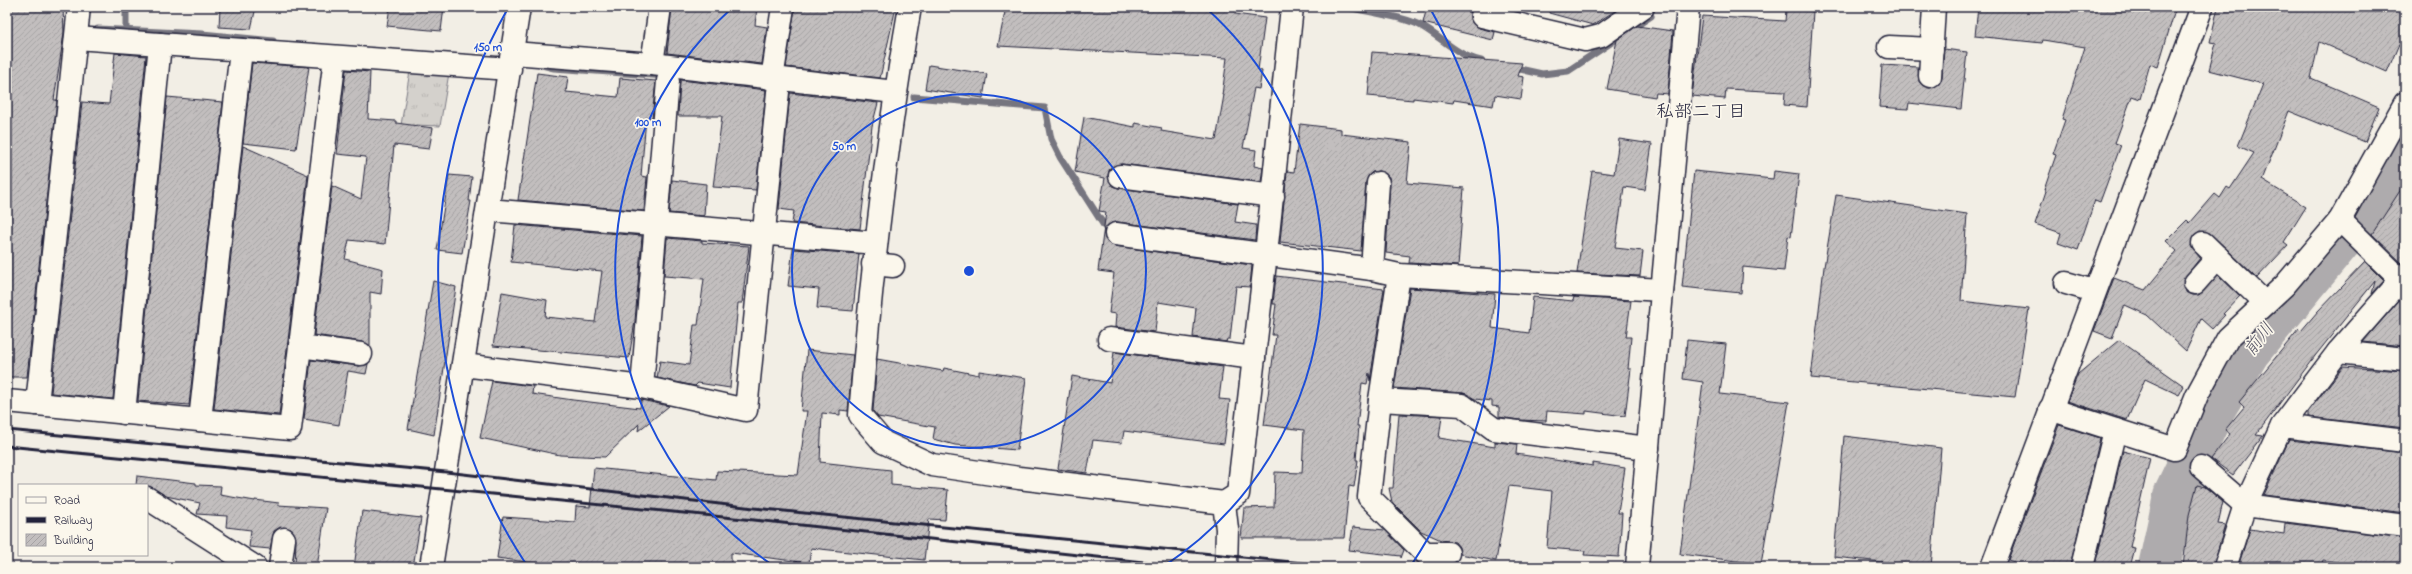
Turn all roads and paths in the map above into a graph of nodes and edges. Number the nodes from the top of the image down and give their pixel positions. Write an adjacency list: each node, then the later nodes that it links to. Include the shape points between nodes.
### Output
1 (519, 7): 18 (street)
2 (660, 7): 19 (street)
3 (783, 7): 22 (street)
4 (910, 7): 23 (street)
5 (1292, 7): 27 (street)
6 (1644, 7): 11 (street, via 1601,36 1585,40)
7 (1683, 7): 40 (street)
8 (1934, 7): 15 (street)
9 (2202, 7): 41 (street)
10 (79, 10): 12 (street)
11 (1482, 16)
12 (76, 38): 13 (street); 53 (street)
13 (160, 44): 16 (street); 55 (street)
14 (1889, 47): 15 (street)
15 (1932, 49): 20 (street)
16 (241, 50): 17 (street); 56 (street)
17 (335, 57): 18 (street); 44 (street)
18 (512, 61): 19 (street); 28 (street)
19 (652, 64): 22 (street)
20 (1930, 76)
21 (668, 81): 30 (street)
22 (775, 86): 23 (street); 31 (street)
23 (895, 92): 34 (street)
24 (2405, 103): 29 (street)
25 (1120, 176): 27 (street)
26 (1378, 183): 35 (street)
27 (1273, 196): 33 (street)
28 (488, 210): 30 (street); 49 (street)
29 (2340, 220): 37 (street); 42 (street, via 2284,285)
30 (655, 224): 31 (street); 50 (street)
31 (763, 234): 34 (street); 50 (street, via 746,410)
32 (1116, 234): 33 (street)
33 (1266, 254): 35 (street); 47 (street)
34 (880, 257): 63 (street, via 874,324 860,415 883,442 932,465)
35 (1372, 269): 36 (street)
36 (1399, 275): 40 (street); 51 (street)
37 (2403, 280): 45 (street)
38 (2066, 283): 41 (street)
39 (2195, 283): 42 (street, via 2211,250)
40 (1662, 290): 60 (street)
41 (2094, 291): 54 (street)
42 (2265, 303): 58 (street, via 2228,338 2197,395 2175,449)
43 (1109, 339): 47 (street)
44 (300, 346): 46 (street); 56 (street, via 290,429)
45 (2338, 352): 48 (street); 57 (street)
46 (361, 354)
47 (1254, 358): 63 (street, via 1238,494)
48 (2405, 359)
49 (463, 365): 50 (street); 70 (street)
50 (642, 387)
51 (1380, 400): 60 (street, via 1462,405 1494,429); 67 (street, via 1369,497 1425,553)
52 (7, 401): 53 (street)
53 (37, 404): 55 (street)
54 (2050, 409): 58 (street); 73 (street)
55 (124, 412): 56 (street)
56 (200, 420)
57 (2282, 426): 59 (street); 64 (street)
58 (2115, 430): 74 (street)
59 (2405, 441)
60 (1648, 448): 72 (street)
61 (2201, 467): 64 (street)
62 (148, 499): 68 (street)
63 (1224, 504): 71 (street, via 1227,529)
64 (2245, 505): 65 (street); 75 (street)
65 (2405, 526)
66 (284, 540): 69 (street)
67 (1448, 554)
68 (255, 567)
69 (280, 567)
70 (431, 567)
71 (1226, 567)
72 (1636, 567)
73 (1992, 567)
74 (2082, 567)
75 (2225, 567)

